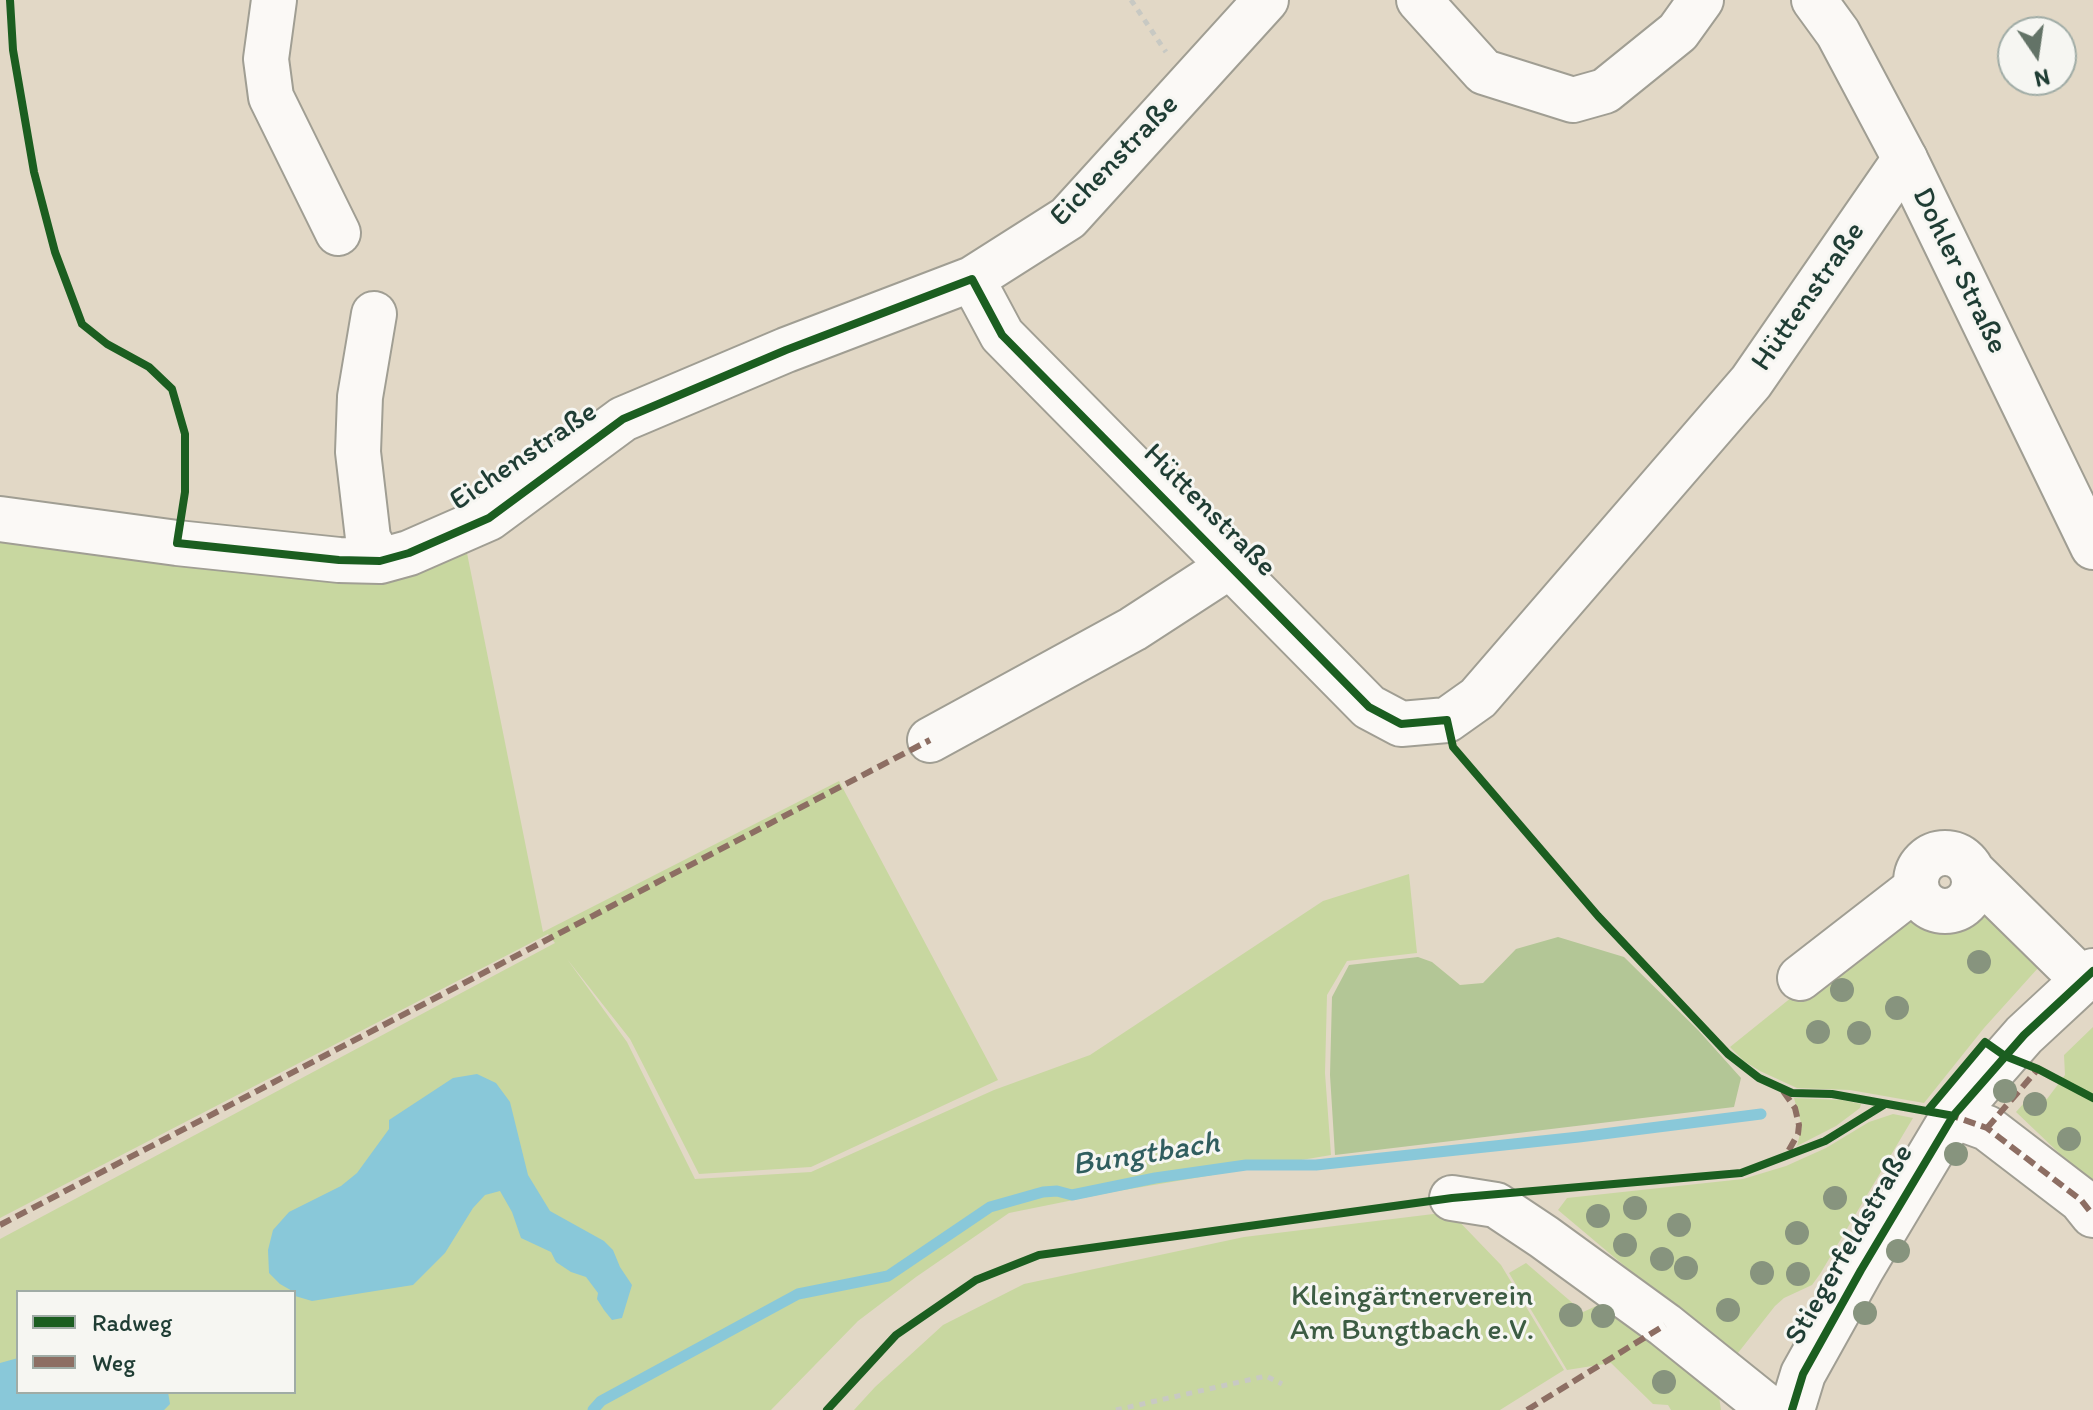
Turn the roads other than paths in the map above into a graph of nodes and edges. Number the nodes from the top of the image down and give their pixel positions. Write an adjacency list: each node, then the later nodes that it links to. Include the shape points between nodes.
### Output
1 (274, 0): 7 (street, via 266,59 271,97)
2 (1266, 0): 8 (street, Eichenstraße, via 1068,218)
3 (1419, 0): 4 (street, via 1484,72 1573,100 1605,91 1678,32)
4 (1701, 0)
5 (1814, 0): 6 (street, Dohler Straße, via 1838,33)
6 (1905, 159): 11 (street, Dohler Straße); 13 (street, Hüttenstraße, via 1751,382 1478,698 1447,720 1401,724 1369,707)
7 (338, 233)
8 (972, 279): 12 (street, Eichenstraße, via 623,419 489,518); 13 (street, Hüttenstraße, via 1002,335)
9 (374, 314): 12 (street, via 360,397 358,452 368,538)
10 (0, 519): 12 (street, Eichenstraße, via 177,543)
11 (2093, 547)
12 (380, 561)
13 (1230, 566): 14 (street, Hüttenstraße, via 1133,629)
14 (930, 740)
15 (2088, 976): 16 (street, Stiegerfeldstraße, via 1973,872 1973,891 1962,906 1935,910 1916,888); 17 (street, Stiegerfeldstraße, via 2024,1035)
16 (1800, 978)
17 (1954, 1116): 19 (street, via 1987,1128); 21 (street, Stiegerfeldstraße, via 1803,1374)
18 (1452, 1198): 20 (street, via 1496,1205 1665,1325)
19 (2093, 1215)
20 (1771, 1410)
21 (1792, 1410)

